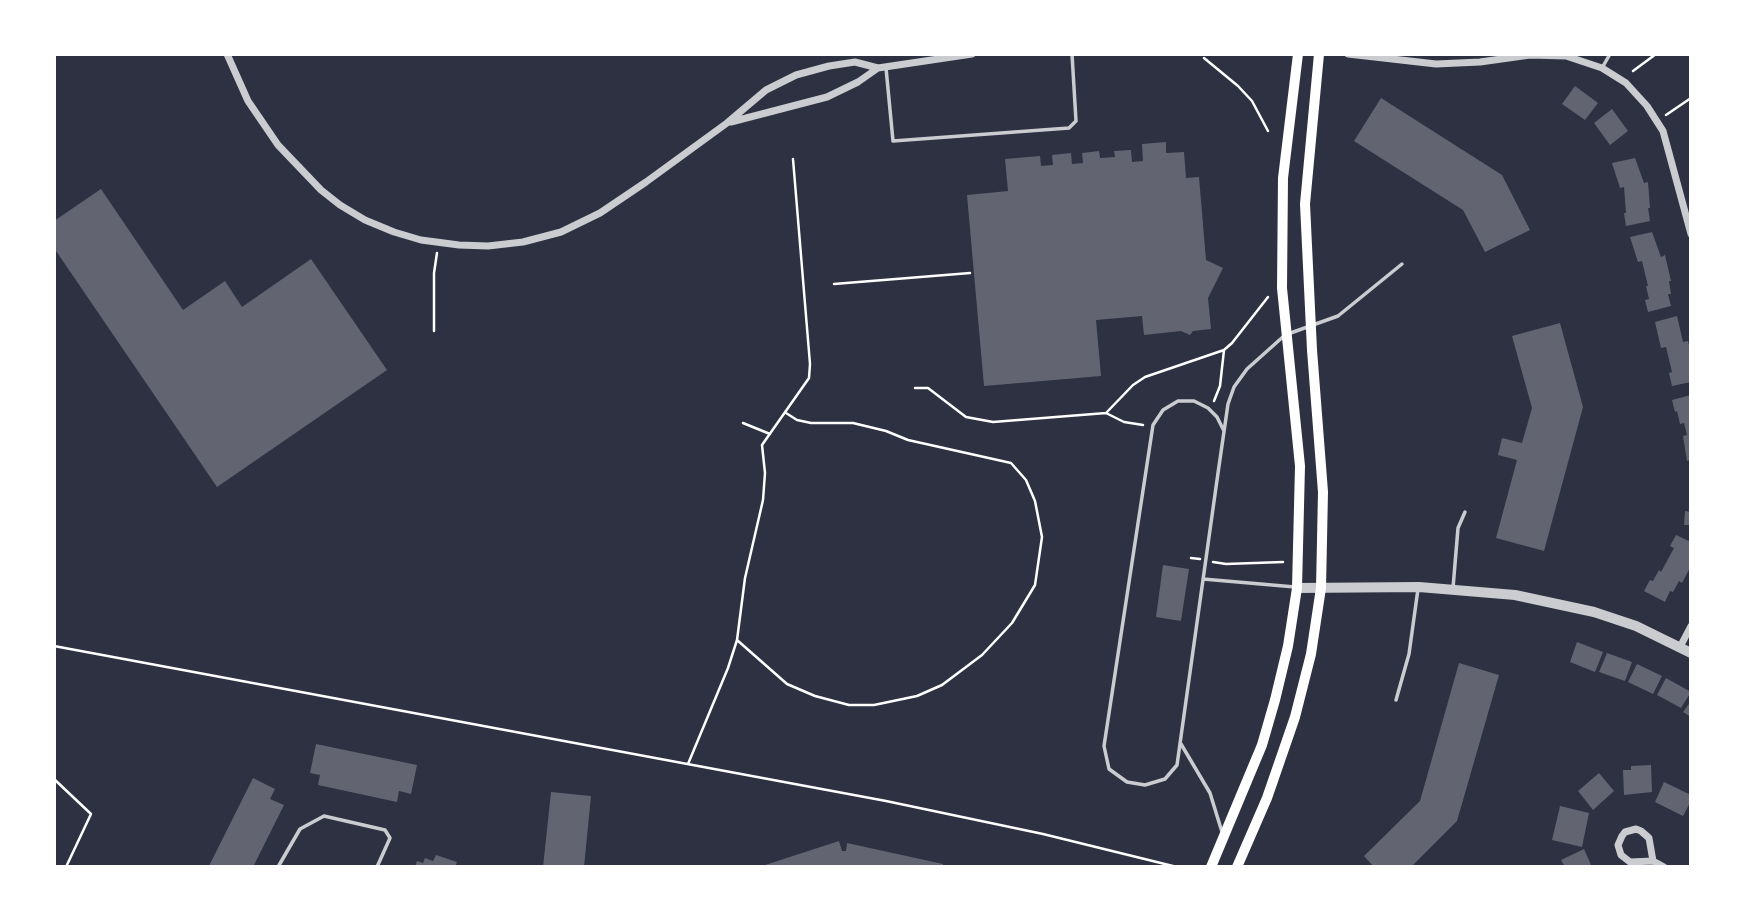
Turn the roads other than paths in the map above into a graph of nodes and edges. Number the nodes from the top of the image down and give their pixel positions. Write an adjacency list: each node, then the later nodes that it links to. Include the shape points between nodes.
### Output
1 (228, 54): 11 (street, via 248,101 278,145 321,190 365,220 438,243 488,246 561,232 600,213)
2 (972, 54): 9 (street)
3 (1072, 54): 9 (lane, via 1076,121 1069,128 892,141)
4 (1297, 54): 15 (main road, via 1283,178)
5 (1319, 54): 14 (main road, via 1305,204)
6 (1348, 54): 8 (street, via 1436,64)
7 (1610, 54): 10 (lane)
8 (1530, 55): 10 (street, via 1566,56)
9 (882, 67): 11 (street, via 827,97); 11 (street, via 855,62 796,75 766,90)
10 (1602, 68): 12 (street, via 1626,83 1657,121)
11 (727, 123)
12 (1691, 234)
13 (1402, 264): 14 (lane, via 1338,316)
14 (1310, 325): 15 (lane); 19 (main road, via 1323,492)
15 (1285, 335): 16 (lane, via 1234,387); 21 (main road, via 1300,466)
16 (1224, 431): 18 (lane); 27 (lane, via 1208,408 1194,401 1178,401 1163,410 1153,425 1104,746 1110,769 1127,782 1145,786 1165,779 1177,765)
17 (1465, 512): 22 (lane, via 1458,528)
18 (1203, 579): 21 (lane); 27 (lane)
19 (1321, 587): 20 (street); 21 (street); 33 (main road, via 1295,717)
20 (1419, 587): 22 (street); 26 (lane, via 1409,654)
21 (1297, 588): 28 (main road, via 1262,745)
22 (1453, 588): 24 (street, via 1559,603 1636,626)
23 (1691, 626): 24 (street)
24 (1680, 647): 25 (street)
25 (1691, 653)
26 (1396, 700)
27 (1180, 743): 28 (lane, via 1210,793)
28 (1224, 840): 32 (main road)
29 (1653, 861): 29 (street, via 1646,834 1630,830 1622,836 1619,851 1625,859); 34 (street)
30 (278, 867): 31 (lane, via 300,829 324,816 384,831 390,838)
31 (377, 867)
32 (1212, 867)
33 (1237, 867)
34 (1664, 867)

